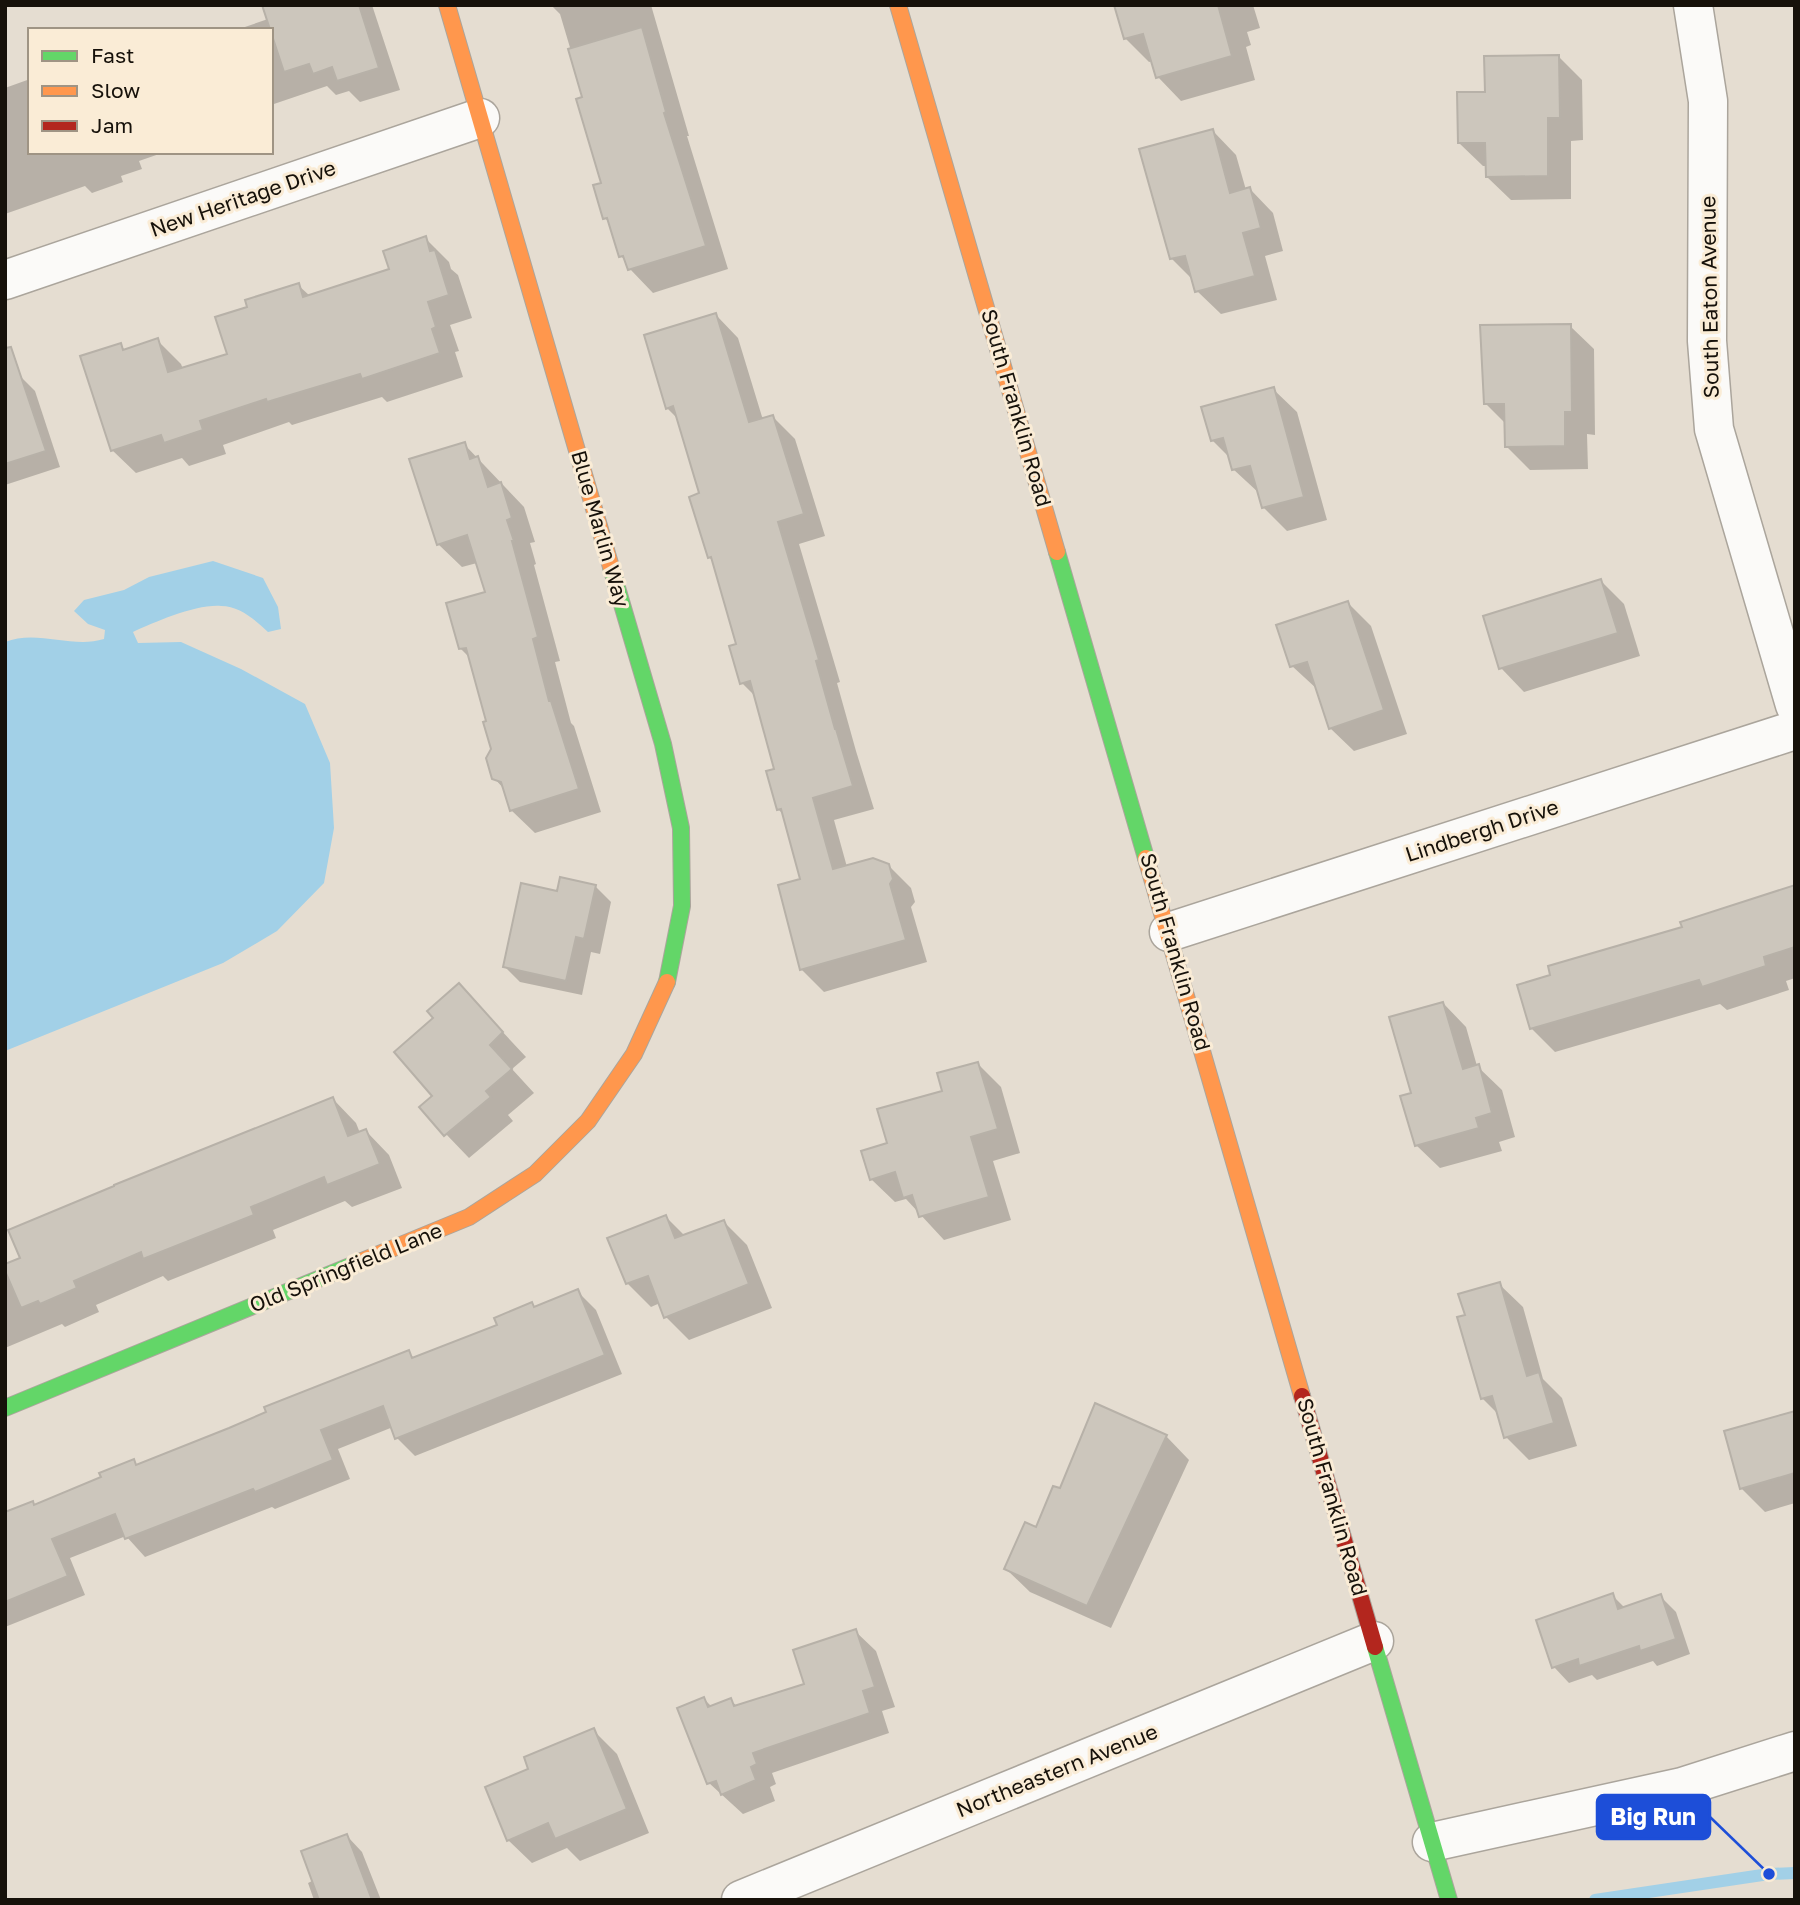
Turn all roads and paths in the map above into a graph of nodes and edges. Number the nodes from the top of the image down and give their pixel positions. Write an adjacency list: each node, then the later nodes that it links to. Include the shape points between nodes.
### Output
1 (447, 5): 4 (main road, Blue Marlin Way)
2 (898, 5): 8 (main road, South Franklin Road)
3 (1693, 5): 6 (street, South Eaton Avenue, via 1708,101 1707,341 1714,429)
4 (480, 118): 5 (street, New Heritage Drive); 9 (main road, Blue Marlin Way, via 663,744 681,828 682,906 667,982)
5 (5, 280)
6 (1795, 705)
7 (1795, 730): 8 (street, Lindbergh Drive)
8 (1169, 932): 11 (main road, South Franklin Road)
9 (634, 1054): 10 (main road, Old Springfield Lane, via 588,1121 535,1174 469,1217)
10 (5, 1408)
11 (1374, 1642): 13 (main road, South Franklin Road); 15 (street, Northeastern Avenue)
12 (1795, 1751): 13 (street, via 1682,1787)
13 (1432, 1842): 14 (main road, South Franklin Road)
14 (1449, 1898)
15 (741, 1900)

